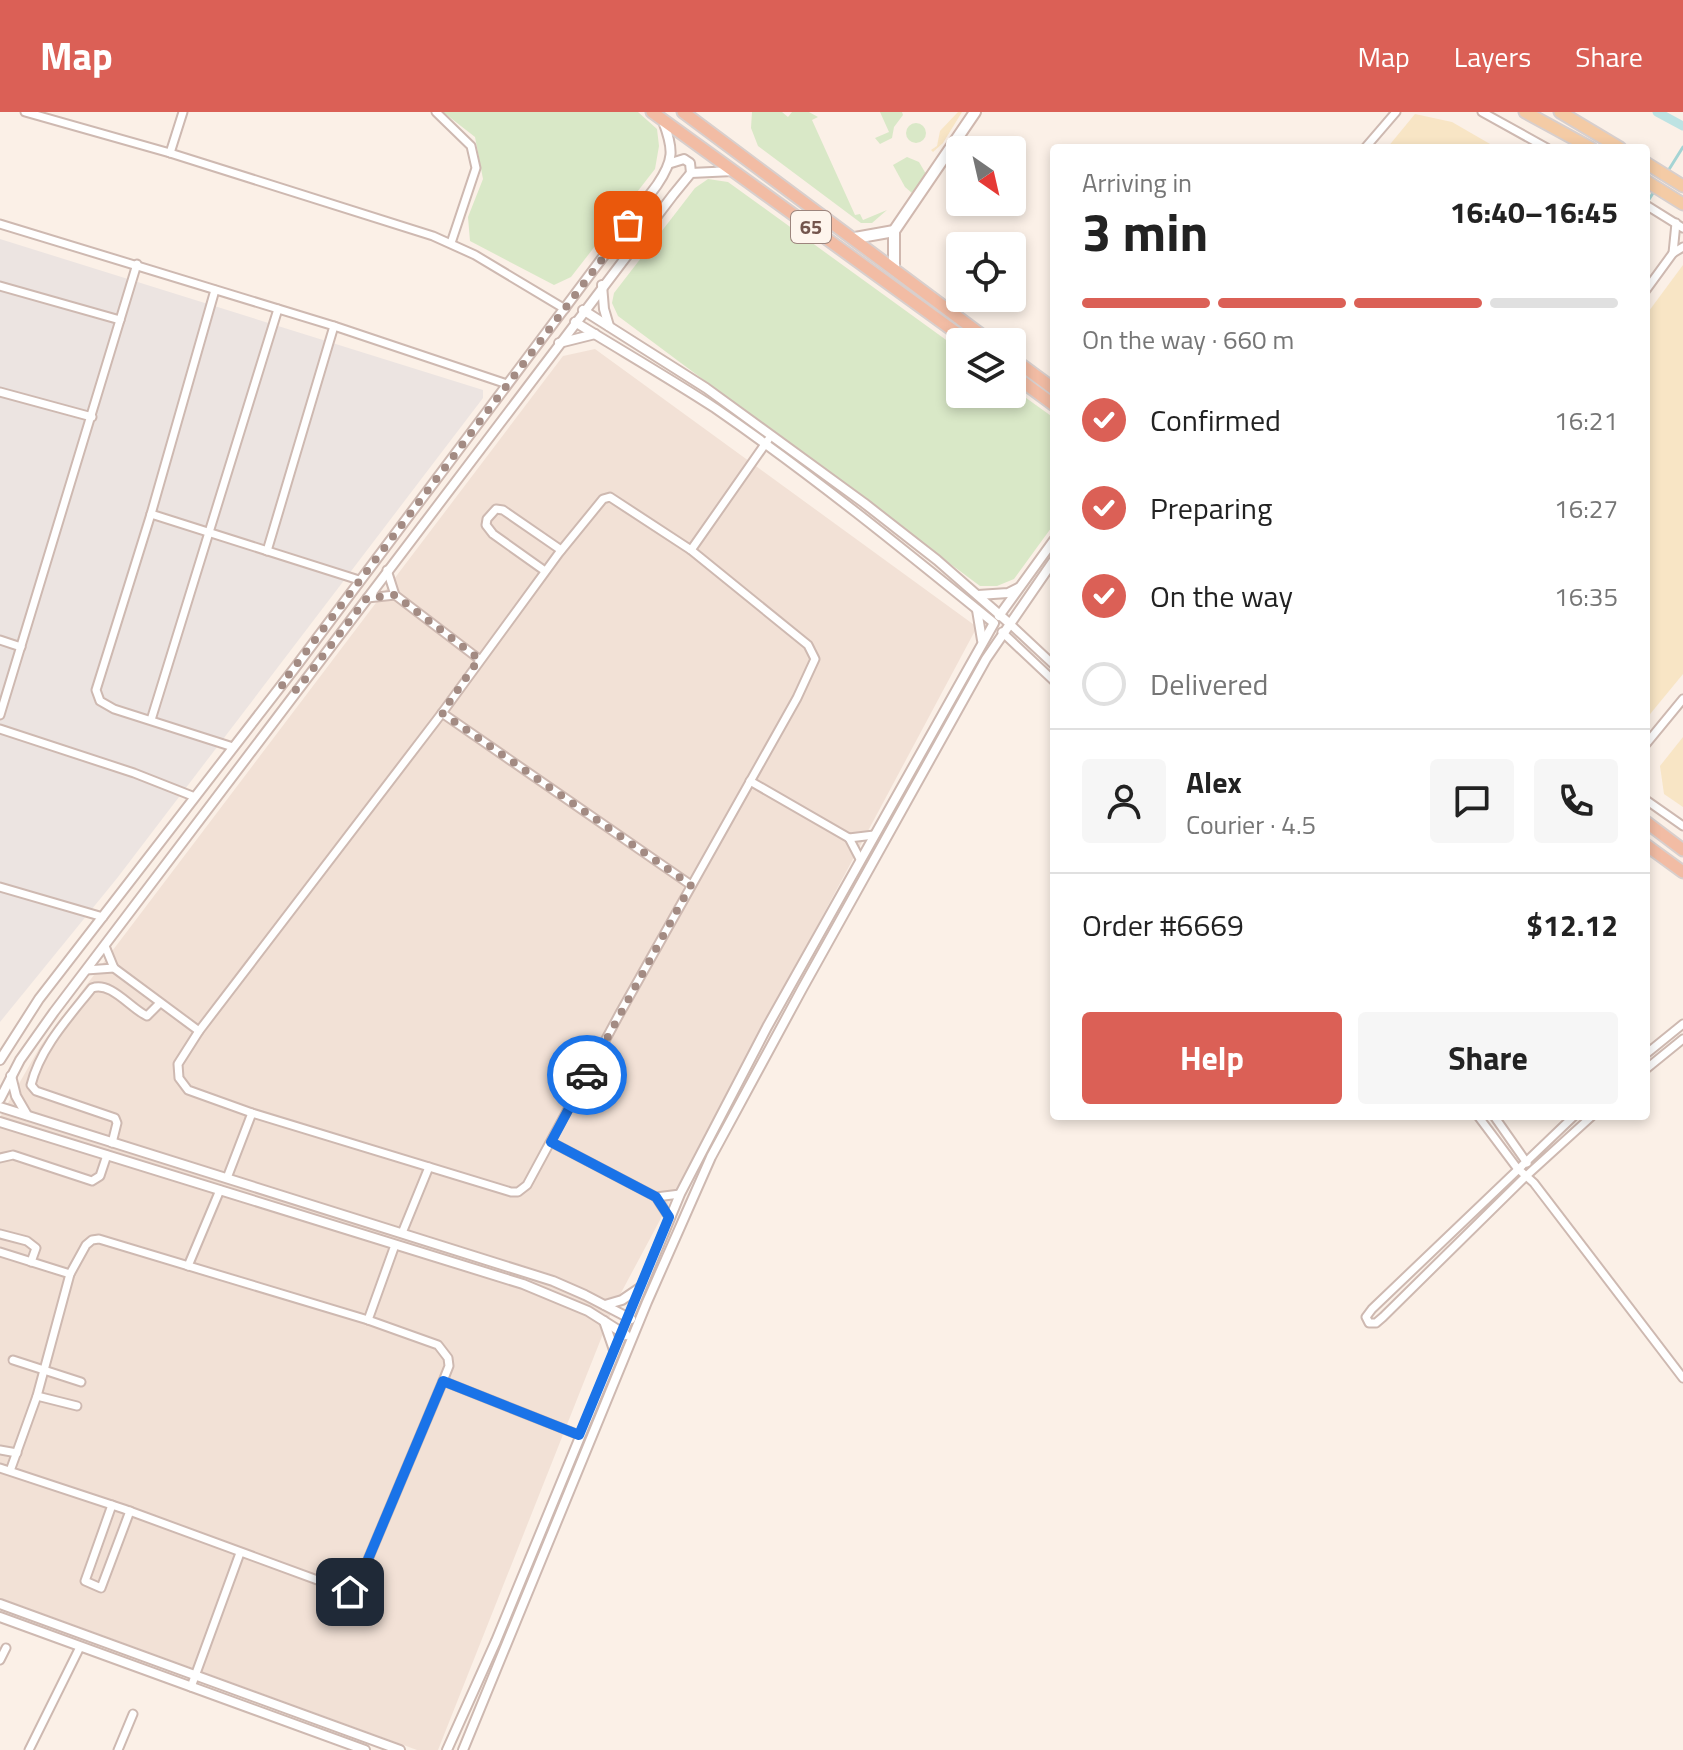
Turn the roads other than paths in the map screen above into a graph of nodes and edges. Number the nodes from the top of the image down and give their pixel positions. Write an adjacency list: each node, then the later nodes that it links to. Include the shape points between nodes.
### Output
1 (25, 112): 18 (street)
2 (183, 112): 18 (street)
3 (436, 112): 31 (street, via 471,146 476,168)
4 (652, 112): 11 (highway, 65)
5 (683, 112): 12 (highway, 65)
6 (975, 112): 29 (main road)
7 (1396, 112): 14 (street)
8 (1482, 112): 15 (street)
9 (1525, 112): 16 (main road)
10 (1560, 112): 17 (main road)
11 (663, 120): 13 (highway, 65); 19 (street)
12 (706, 129): 13 (highway); 30 (highway, 65)
13 (695, 144): 21 (highway, 65)
14 (1368, 144)
15 (1540, 144)
16 (1584, 144)
17 (1613, 144)
18 (170, 153): 31 (street)
19 (671, 163): 22 (street, via 684,159); 41 (street)
20 (1650, 165): 24 (main road)
21 (733, 171): 22 (street); 47 (highway, 65)
22 (691, 173): 36 (street)
23 (1650, 183): 25 (main road)
24 (1683, 186)
25 (1683, 204)
26 (1650, 207): 28 (street)
27 (0, 224): 34 (street)
28 (1679, 225): 33 (street)
29 (894, 231): 30 (main road); 35 (main road)
30 (855, 238): 35 (highway, 65)
31 (451, 243): 41 (street)
32 (1683, 247): 33 (street)
33 (1673, 253): 37 (street)
34 (137, 264): 39 (street); 43 (street)
35 (894, 269): 48 (highway, 65)
36 (602, 285): 42 (street); 46 (street)
37 (1650, 285)
38 (0, 286): 43 (street)
39 (215, 290): 40 (street); 60 (street)
40 (278, 309): 45 (street); 61 (street)
41 (565, 309): 52 (street)
42 (583, 310): 44 (street); 46 (street)
43 (120, 320): 57 (street)
44 (575, 322): 49 (street); 50 (street)
45 (334, 326): 52 (street); 65 (street)
46 (609, 327): 58 (street)
47 (950, 328)
48 (972, 328)
49 (595, 334): 50 (street); 59 (street)
50 (558, 343): 67 (street)
51 (1026, 368): 54 (highway)
52 (507, 384): 69 (street)
53 (1026, 384): 56 (highway)
54 (1050, 386)
55 (0, 392): 57 (street)
56 (1050, 402)
57 (92, 417): 81 (street)
58 (772, 435): 59 (street); 72 (street)
59 (765, 445): 64 (street); 74 (street)
60 (151, 514): 61 (street); 90 (street, via 96,690 105,705)
61 (209, 534): 65 (street); 90 (street)
62 (1050, 545): 70 (street)
63 (561, 550): 64 (street, via 610,497); 68 (street); 68 (street, via 500,509 492,512 486,525 493,534)
64 (691, 550): 94 (street, via 808,645 815,659)
65 (267, 551): 69 (street)
66 (1050, 566): 77 (street)
67 (387, 570): 71 (street); 73 (street)
68 (545, 571): 82 (street)
69 (359, 580): 85 (street)
70 (1019, 588): 72 (street); 75 (street)
71 (395, 595): 73 (street); 82 (street)
72 (978, 595): 75 (street)
73 (367, 598): 86 (street)
74 (977, 609): 76 (street); 80 (street)
75 (1000, 614): 76 (street); 77 (street)
76 (994, 623): 78 (street); 80 (street)
77 (1009, 623): 78 (street); 83 (street)
78 (1002, 632): 84 (street); 157 (street, via 711,1157)
79 (0, 640): 81 (street)
80 (982, 641): 99 (street)
81 (21, 647): 89 (street)
82 (479, 659): 88 (street)
83 (1050, 661)
84 (1050, 677)
85 (281, 685): 86 (street); 93 (street)
86 (297, 690): 108 (street)
87 (1683, 699): 92 (street)
88 (442, 713): 105 (street); 113 (street)
89 (0, 715)
90 (151, 720): 93 (street)
91 (0, 729): 95 (street)
92 (1650, 739)
93 (233, 747): 95 (street)
94 (750, 781): 100 (street); 105 (street)
95 (195, 797): 107 (street)
96 (1650, 803): 98 (street)
97 (1650, 825): 102 (highway)
98 (1683, 826)
99 (874, 835): 100 (street); 103 (street)
100 (849, 838): 103 (street)
101 (1650, 848): 104 (highway)
102 (1683, 850)
103 (860, 859): 142 (street)
104 (1683, 872)
105 (691, 885): 130 (street)
106 (0, 887): 107 (street)
107 (103, 917): 116 (street, via 39,999)
108 (105, 946): 109 (street); 110 (street)
109 (114, 968): 110 (street); 111 (street)
110 (86, 970): 118 (street)
111 (160, 1003): 113 (street); 131 (street, via 147,1016 97,985 53,1038 34,1074 31,1085 36,1091 115,1118)
112 (1683, 1024): 115 (street)
113 (199, 1031): 121 (street, via 178,1064 179,1078 188,1090)
114 (1683, 1039): 117 (street)
115 (1650, 1051)
116 (0, 1060)
117 (1650, 1066)
118 (11, 1076): 119 (street); 122 (street)
119 (0, 1099)
120 (0, 1107): 122 (street)
121 (252, 1113): 135 (street); 139 (street)
122 (27, 1116): 131 (street)
123 (1481, 1120): 136 (street)
124 (1497, 1120): 134 (street)
125 (1570, 1120): 134 (street)
126 (1588, 1120): 137 (street)
127 (0, 1122): 128 (street)
128 (14, 1125): 129 (street); 132 (street)
129 (0, 1131)
130 (551, 1142): 135 (street, via 518,1192); 143 (street)
131 (112, 1143): 139 (street)
132 (107, 1155): 133 (street, via 100,1176 92,1181 13,1155); 141 (street)
133 (0, 1158)
134 (1526, 1160): 136 (street); 137 (street)
135 (429, 1167): 145 (street)
136 (1517, 1168): 138 (street); 138 (street, via 1372,1309 1366,1317 1369,1323 1383,1317)
137 (1532, 1171): 138 (street); 140 (street)
138 (1525, 1177): 140 (street)
139 (227, 1178): 145 (street)
140 (1534, 1183): 163 (street)
141 (220, 1190): 147 (street); 150 (street)
142 (680, 1194): 143 (street); 144 (street)
143 (656, 1197): 144 (street)
144 (669, 1217): 152 (street)
145 (402, 1233): 153 (street, via 553,1281)
146 (0, 1234): 149 (street, via 36,1248)
147 (395, 1245): 155 (street); 156 (street, via 523,1284)
148 (0, 1252): 149 (street)
149 (31, 1262): 151 (street)
150 (188, 1266): 151 (street, via 99,1239 86,1245); 155 (street)
151 (70, 1274): 162 (street)
152 (641, 1287): 153 (street); 154 (street)
153 (605, 1305): 154 (street)
154 (628, 1318): 157 (street); 158 (street)
155 (368, 1320): 164 (street, via 438,1345 449,1366)
156 (603, 1321): 158 (street); 160 (street)
157 (638, 1323): 159 (street)
158 (622, 1332): 159 (street); 160 (street)
159 (632, 1339): 189 (street)
160 (615, 1351): 168 (street)
161 (13, 1360): 162 (street)
162 (44, 1370): 165 (street); 166 (street)
163 (1683, 1378)
164 (443, 1381): 168 (street); 175 (street, via 354,1591)
165 (81, 1382)
166 (37, 1396): 167 (street); 170 (street)
167 (77, 1406)
168 (579, 1435): 188 (street)
169 (0, 1450): 170 (street)
170 (17, 1453): 172 (street)
171 (0, 1468): 172 (street)
172 (10, 1471): 173 (street)
173 (112, 1505): 174 (street); 174 (street, via 85,1581 101,1588)
174 (130, 1511): 175 (street)
175 (240, 1553): 181 (street)
176 (0, 1604): 181 (street)
177 (0, 1617): 178 (street)
178 (80, 1647): 182 (street); 184 (street)
179 (6, 1648): 180 (street)
180 (0, 1660)
181 (196, 1675): 182 (street); 187 (street)
182 (191, 1687): 186 (street)
183 (133, 1714): 185 (street)
184 (29, 1750)
185 (118, 1750)
186 (365, 1750)
187 (400, 1750)
188 (447, 1750)
189 (463, 1750)

